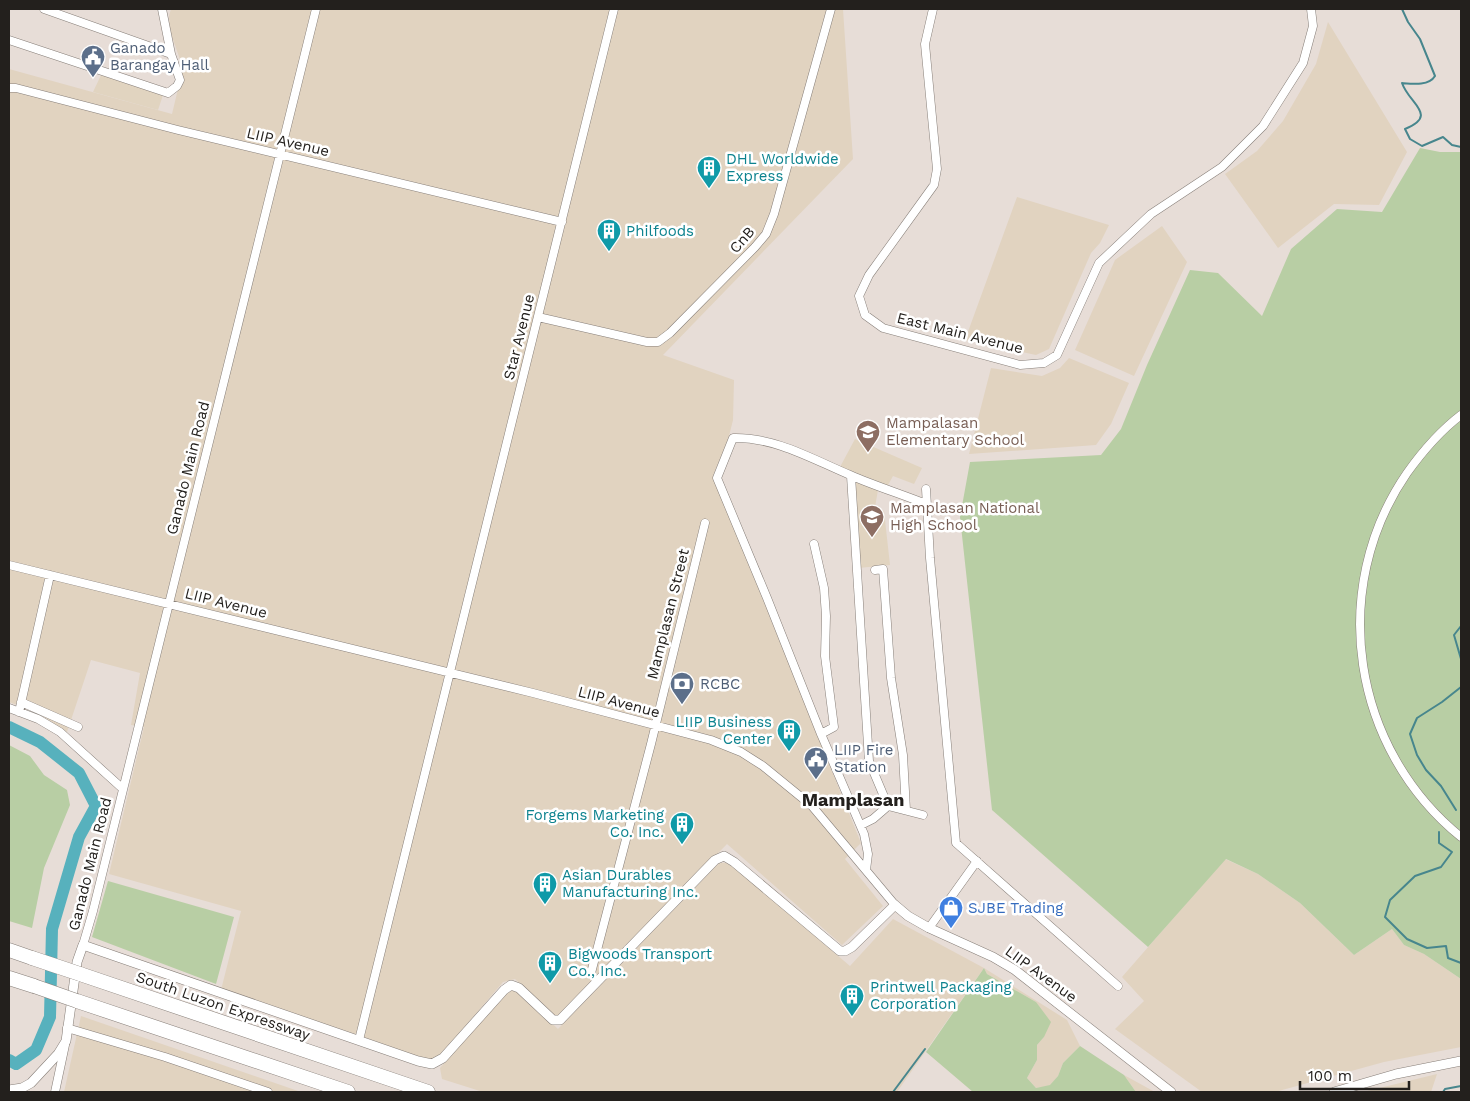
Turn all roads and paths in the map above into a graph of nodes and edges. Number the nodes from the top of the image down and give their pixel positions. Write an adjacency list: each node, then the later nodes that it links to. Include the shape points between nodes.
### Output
1 (44, 9): 9 (street)
2 (162, 9): 9 (street)
3 (316, 9): 11 (street, Ganado Main Road)
4 (614, 9): 12 (street, Star Avenue)
5 (831, 9): 13 (street, CnB, via 774,214 766,234 752,252 656,343)
6 (933, 9): 7 (street, East Main Avenue, via 925,44 937,169 934,185 869,275 859,296 864,315 883,328 1020,365 1044,363 1057,355 1099,263 1151,214 1222,166 1263,126 1303,63 1313,26)
7 (1311, 9)
8 (9, 40): 9 (street, via 168,93 180,80)
9 (171, 54)
10 (9, 88): 11 (street, LIIP Avenue)
11 (280, 154): 12 (street, LIIP Avenue); 23 (street, Ganado Main Road)
12 (562, 222): 13 (street, Star Avenue)
13 (538, 317): 24 (street, Star Avenue)
14 (1461, 415): 36 (street, via 1427,448 1391,499 1369,557 1360,618 1365,680 1384,738 1416,792)
15 (852, 476): 17 (street); 30 (street, via 790,448 733,438 717,478); 32 (street, via 869,762)
16 (926, 489): 17 (street)
17 (926, 504): 37 (street, via 956,842)
18 (705, 523): 28 (street, Mamplasan Street)
19 (814, 544): 30 (street, via 824,588 825,656 834,727)
20 (9, 565): 22 (street, LIIP Avenue)
21 (875, 570): 33 (street, via 883,570)
22 (50, 575): 23 (street, LIIP Avenue); 25 (street)
23 (169, 604): 24 (street, LIIP Avenue); 31 (street, Ganado Main Road)
24 (450, 673): 28 (street, LIIP Avenue); 47 (street, Star Avenue)
25 (21, 702): 27 (street); 29 (street)
26 (9, 708): 27 (street, Ganado Main Road)
27 (19, 712): 31 (street, Ganado Main Road, via 60,732)
28 (655, 725): 38 (street, LIIP Avenue, via 711,740 741,752 762,766 812,806); 43 (street, Mamplasan Street)
29 (78, 727)
30 (821, 734): 35 (street)
31 (123, 789): 41 (street, Ganado Main Road)
32 (888, 806): 33 (street); 35 (street)
33 (906, 810): 34 (street)
34 (923, 815)
35 (861, 825): 38 (street, via 868,854)
36 (1461, 837)
37 (977, 861): 40 (street); 45 (street)
38 (866, 870): 39 (street, LIIP Avenue)
39 (895, 905): 40 (street, LIIP Avenue); 47 (street, via 852,947 840,950 732,860 720,857 560,1020 553,1020 519,988 511,985 436,1063 423,1063)
40 (929, 928): 55 (street, LIIP Avenue, via 1008,965)
41 (83, 945): 46 (street, via 77,962); 47 (street)
42 (9, 950): 54 (highway, South Luzon Expressway, bridge)
43 (591, 973)
44 (9, 978): 53 (highway, bridge)
45 (1118, 986)
46 (67, 1028): 48 (street); 52 (street)
47 (359, 1040)
48 (66, 1041): 50 (street, via 31,1083); 51 (street)
49 (1461, 1061): 56 (street, via 1396,1074)
50 (9, 1090)
51 (56, 1092)
52 (268, 1092)
53 (348, 1092)
54 (428, 1092)
55 (1171, 1092)
56 (1334, 1092)

